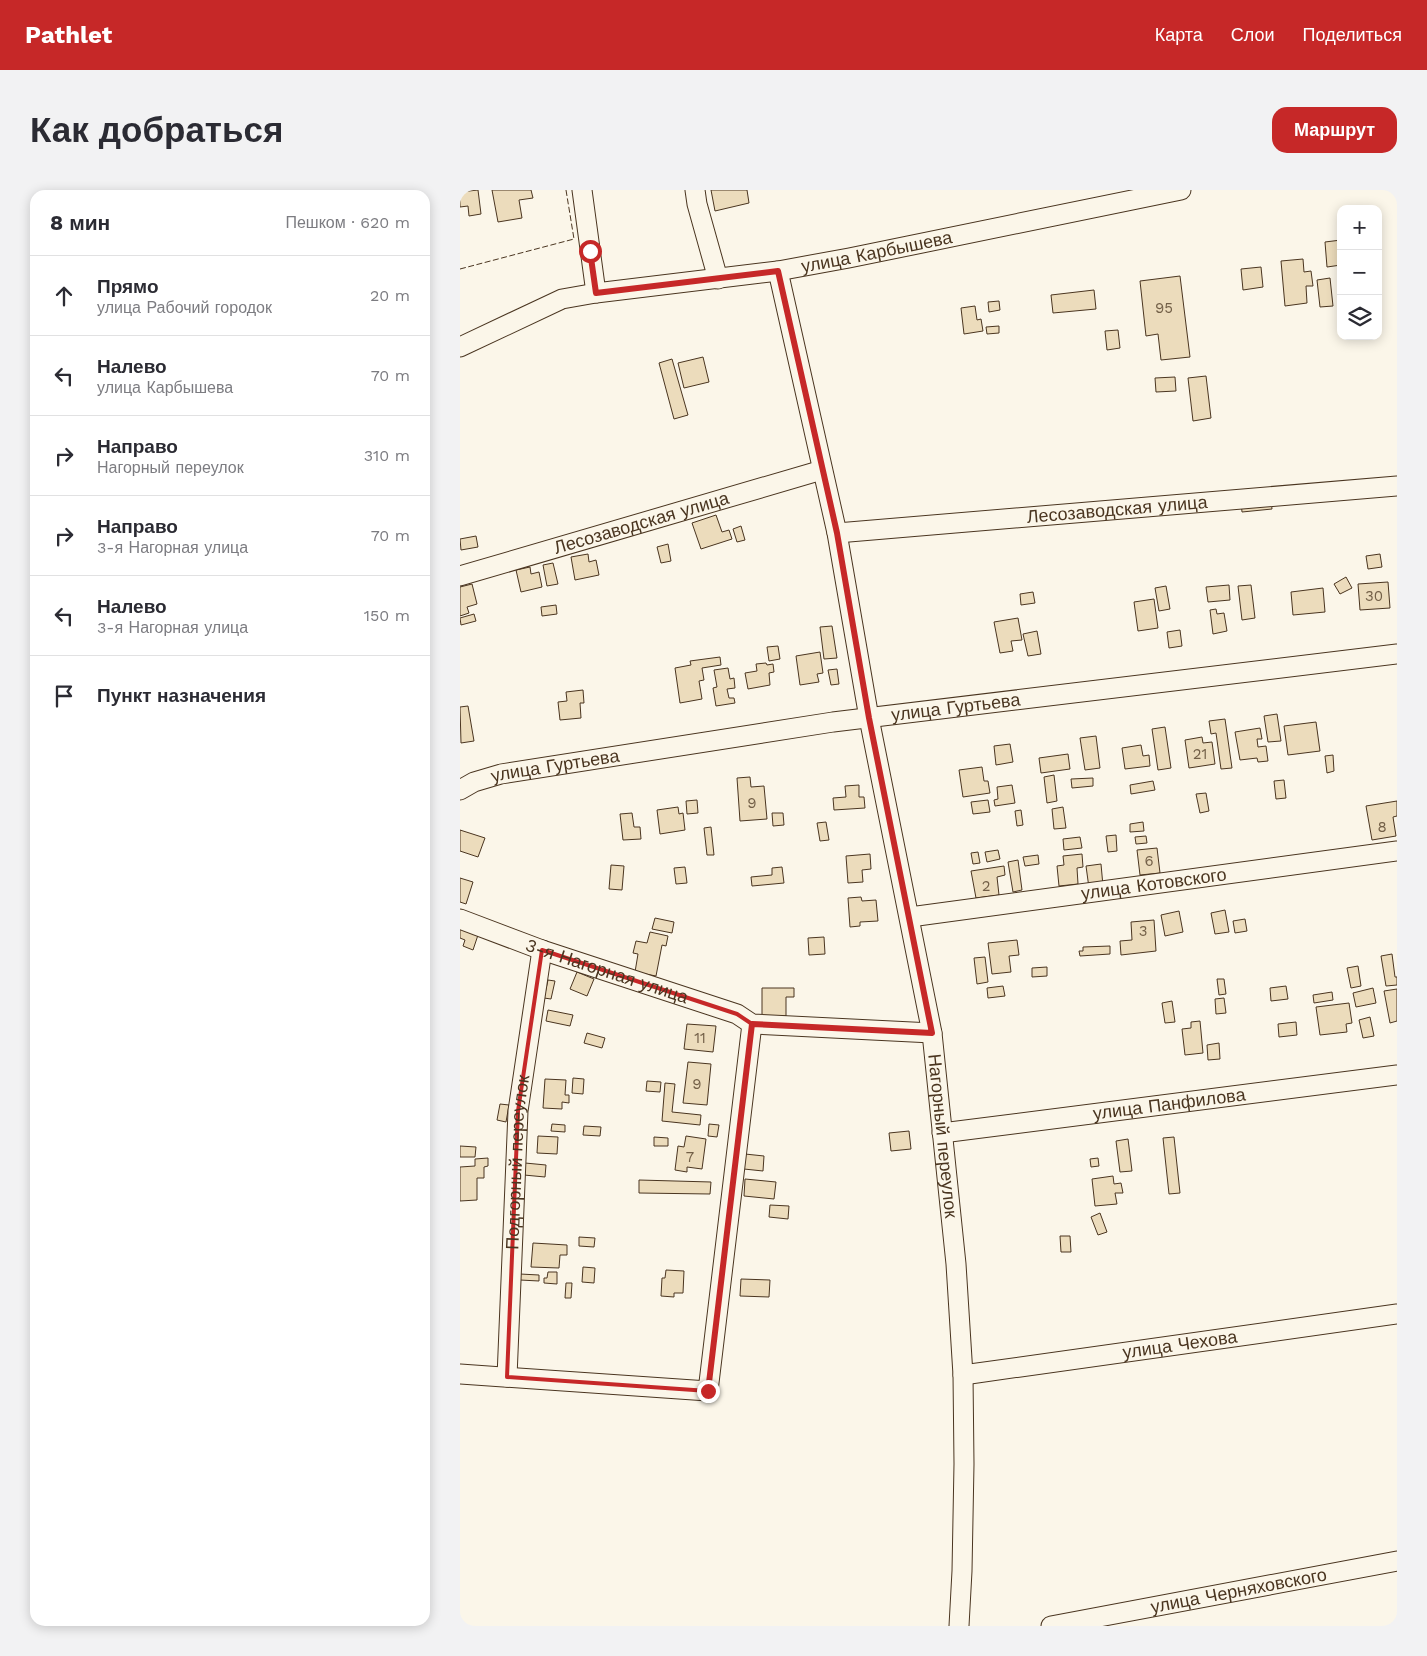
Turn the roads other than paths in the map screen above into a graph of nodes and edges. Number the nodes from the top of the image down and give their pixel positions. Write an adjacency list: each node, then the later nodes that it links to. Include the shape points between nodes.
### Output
1 (582, 190): 6 (street)
2 (695, 190): 5 (street)
3 (1181, 190): 4 (street, улица Карбышева)
4 (778, 271): 5 (street, улица Карбышева); 8 (street, Нагорный переулок)
5 (718, 278): 6 (street, улица Карбышева)
6 (596, 293): 7 (street, улица Карбышева, via 562,299)
7 (460, 347)
8 (822, 470): 10 (street, Нагорный переулок); 11 (street, Лесозаводская улица)
9 (1397, 486): 10 (street, Лесозаводская улица)
10 (837, 533): 13 (street, Нагорный переулок)
11 (460, 576)
12 (1397, 654): 13 (street, улица Гуртьева)
13 (869, 718): 14 (street, улица Гуртьева, via 501,774); 16 (street, Нагорный переулок)
14 (460, 790)
15 (1397, 851): 16 (street, улица Котовского)
16 (910, 917): 20 (street, Нагорный переулок)
17 (460, 919): 18 (street, 3-я Нагорная улица)
18 (542, 950): 19 (street, 3-я Нагорная улица, via 737,1014); 26 (street, Подгорный переулок, via 518,1111)
19 (752, 1024): 20 (street, 3-я Нагорная улица); 26 (street, via 708,1391)
20 (932, 1033): 22 (street, Нагорный переулок)
21 (1397, 1075): 22 (street, улица Панфилова)
22 (942, 1133): 25 (street, Нагорный переулок, via 956,1264)
23 (1397, 1314): 25 (street, улица Чехова)
24 (460, 1374): 26 (street)
25 (963, 1375): 28 (street, Нагорный переулок)
26 (508, 1377)
27 (1397, 1561): 29 (street, улица Черняховского)
28 (959, 1626)
29 (1051, 1626)

